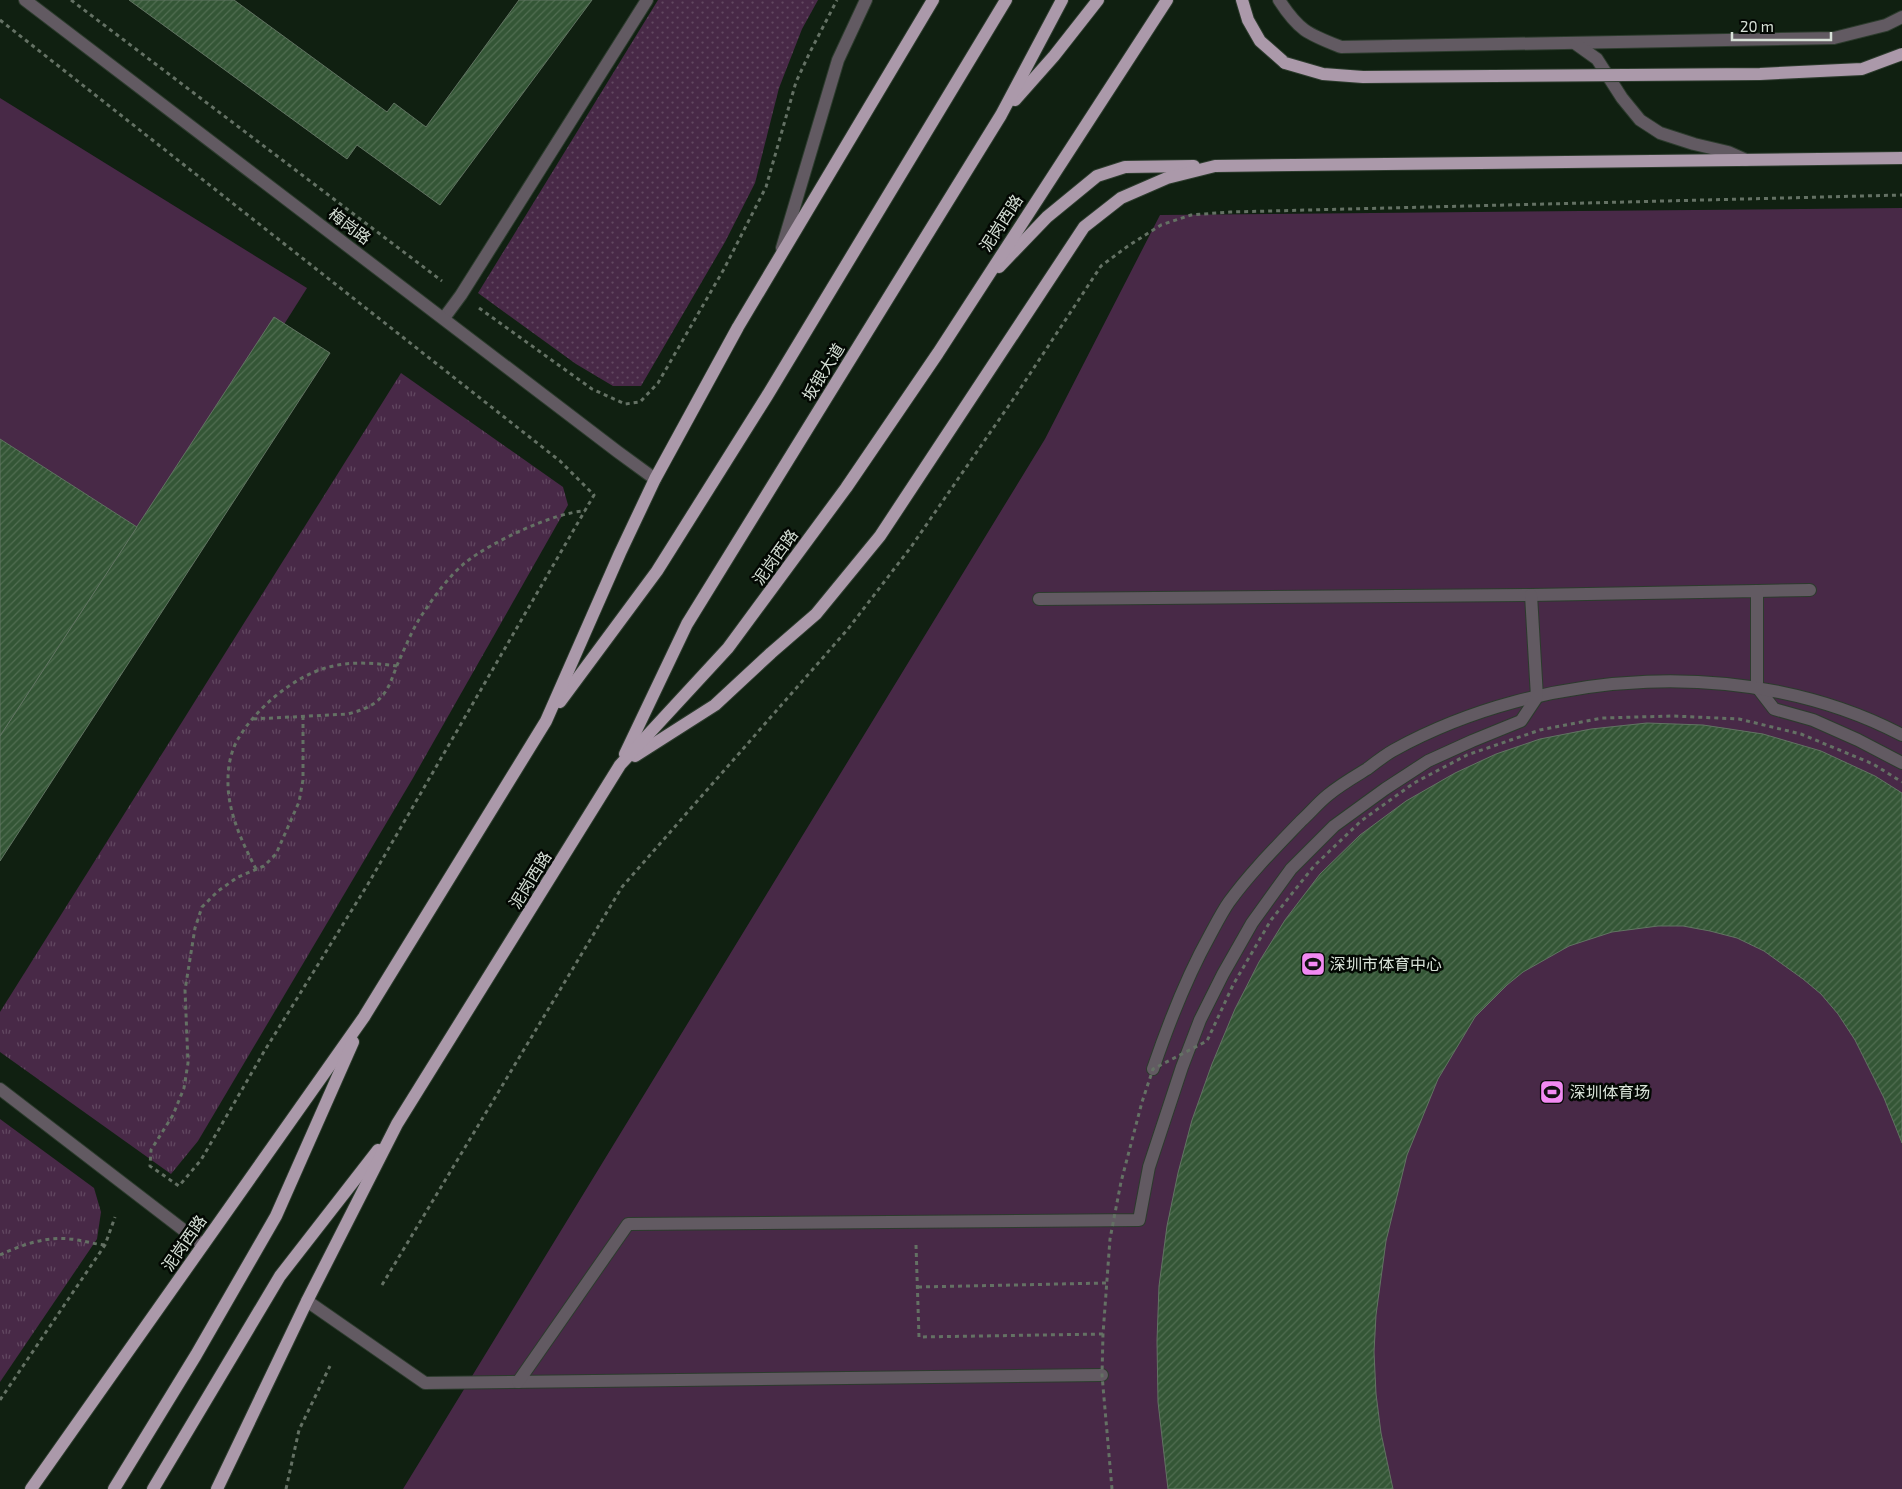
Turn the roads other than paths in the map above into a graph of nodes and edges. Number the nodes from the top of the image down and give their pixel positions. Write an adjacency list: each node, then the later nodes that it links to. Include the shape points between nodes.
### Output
1 (25, 0): 22 (street, 梅岗路)
2 (647, 0): 22 (street)
3 (866, 0): 20 (street, via 838,60)
4 (927, 0): 13 (main road)
5 (933, 0): 13 (main road, 泥岗西路)
6 (1006, 0): 30 (main road, via 768,396 658,571)
7 (1062, 0): 16 (main road, 坂银大道)
8 (1167, 0): 21 (main road, 泥岗西路)
9 (1242, 0): 15 (main road, bridge, via 1248,20 1260,41 1285,63 1323,74 1363,77 1760,74 1862,69)
10 (1279, 0): 14 (street, via 1291,20 1310,35 1341,47)
11 (1095, 4): 16 (main road, via 1054,56)
12 (1902, 17): 14 (street, via 1886,25 1834,38)
13 (915, 30): 20 (main road, 泥岗西路)
14 (1576, 44): 18 (street, via 1598,59 1640,120 1660,133)
15 (1902, 54)
16 (1001, 114): 33 (main road, 坂银大道, via 687,624)
17 (1902, 158): 18 (main road)
18 (1746, 160): 19 (main road)
19 (1215, 166): 21 (main road, via 1125,168 1097,176 1047,217); 33 (main road, via 1166,178 1121,198 1084,227 880,536 816,614 715,705)
20 (780, 256): 23 (main road, 泥岗西路)
21 (978, 289): 33 (main road, 泥岗西路, via 846,488 728,648)
22 (444, 318): 23 (street, 梅岗路)
23 (656, 479): 30 (main road, 泥岗西路)
24 (1757, 590): 25 (street); 26 (street); 28 (street)
25 (1810, 590)
26 (1531, 595): 27 (street); 29 (street)
27 (1039, 599)
28 (1757, 687): 29 (street, via 1647,682 1588,687); 31 (street, via 1804,697 1886,726); 32 (street, via 1774,709 1813,720)
29 (1537, 697): 35 (street, via 1491,708 1402,746 1328,795 1275,847 1228,903 1193,965); 41 (street, via 1521,721 1428,761 1384,789 1334,826 1291,869 1252,923 1200,1020 1149,1167 1139,1220 628,1224)
30 (546, 721): 34 (main road, 泥岗西路)
31 (1902, 735)
32 (1902, 763)
33 (620, 765): 37 (main road, 泥岗西路)
34 (364, 1017): 38 (main road, 泥岗西路); 43 (main road, 泥岗西路, via 276,1216)
35 (1153, 1069)
36 (0, 1089): 38 (street)
37 (397, 1124): 39 (main road, 泥岗西路); 44 (main road, 泥岗西路, via 280,1276)
38 (203, 1244): 42 (main road, 泥岗西路)
39 (307, 1301): 41 (street, via 425,1383); 45 (main road, 泥岗西路)
40 (1102, 1375): 41 (street)
41 (518, 1382)
42 (31, 1489)
43 (114, 1489)
44 (153, 1489)
45 (217, 1489)

